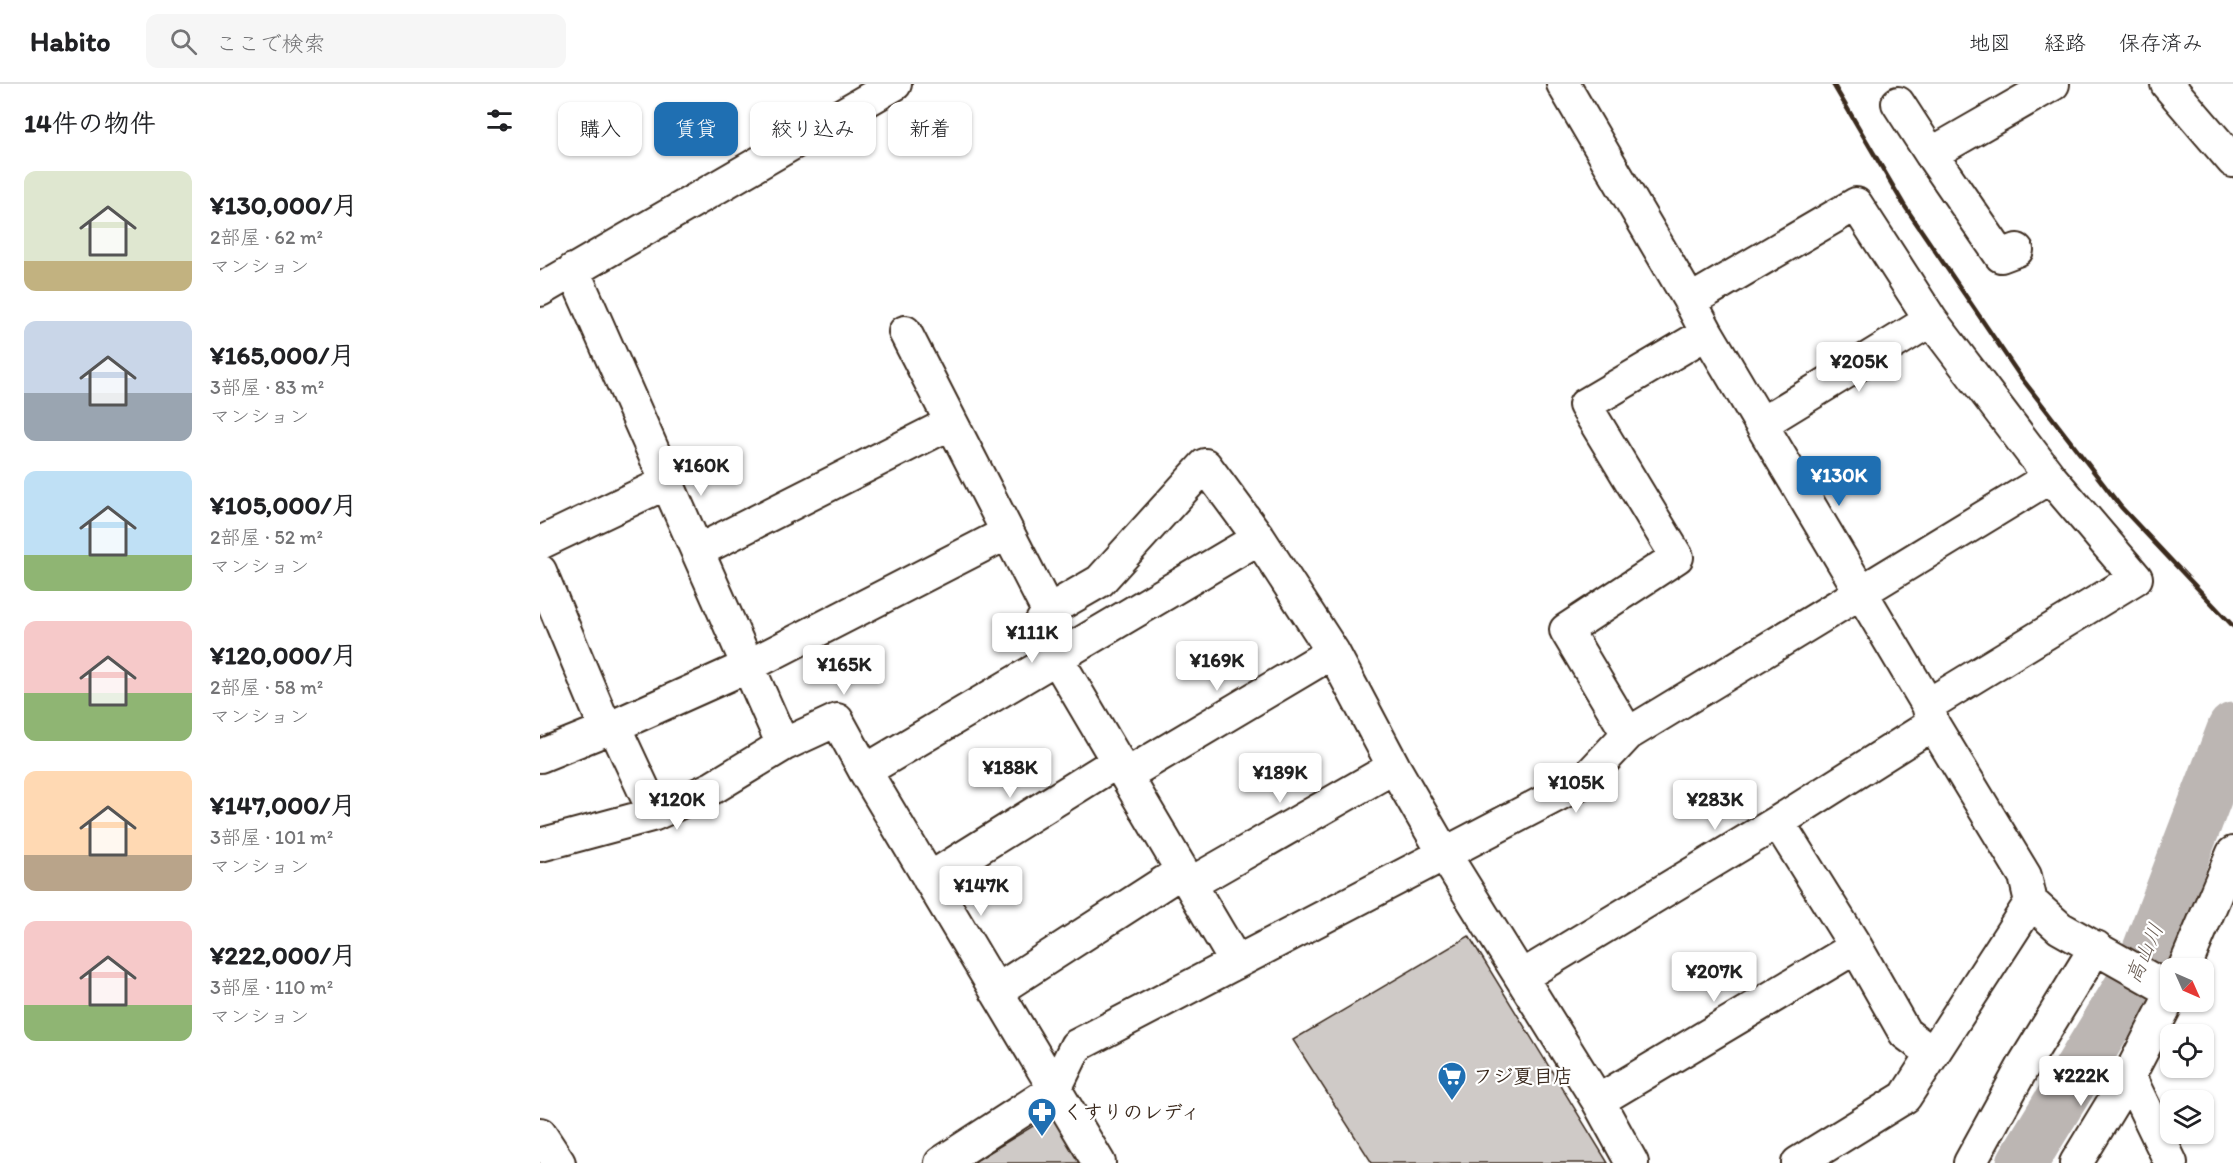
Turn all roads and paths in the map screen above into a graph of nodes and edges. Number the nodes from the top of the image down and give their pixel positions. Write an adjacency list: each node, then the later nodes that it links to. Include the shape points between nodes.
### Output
1 (895, 84): 9 (street)
2 (1563, 84): 11 (street)
3 (2053, 84): 6 (street)
4 (2168, 84): 7 (street)
5 (1898, 103): 6 (street)
6 (1931, 154): 8 (street, via 2001,256)
7 (2233, 161)
8 (2018, 250)
9 (573, 270): 10 (street); 18 (street)
10 (540, 290)
11 (1690, 301): 12 (street, via 1856,204); 14 (street)
12 (1931, 320): 16 (street); 17 (street)
13 (904, 332): 15 (street)
14 (1707, 333): 16 (street); 31 (street, via 1585,405 1677,557 1566,630)
15 (951, 423): 19 (street); 22 (street)
16 (1761, 424): 24 (street)
17 (2050, 477): 24 (street); 29 (street, via 2136,578)
18 (668, 482): 21 (street); 22 (street)
19 (1007, 533): 25 (street); 28 (street)
20 (1259, 537): 25 (street, via 1205,465 1100,581); 26 (street); 27 (street)
21 (540, 543)
22 (698, 551): 28 (street)
23 (540, 571): 30 (street)
24 (1860, 591): 29 (street); 31 (street)
25 (1048, 611): 27 (street, via 1040,625)
26 (1333, 652): 34 (street); 35 (street)
27 (1056, 657): 35 (street); 36 (street)
28 (748, 666): 30 (street); 32 (street)
29 (1930, 715): 38 (street); 44 (street, via 2025,876)
30 (610, 728): 33 (street); 37 (street)
31 (1629, 734): 41 (street, via 1584,781)
32 (783, 745): 36 (street, via 837,720); 37 (street, via 714,787)
33 (540, 756)
34 (1394, 767): 41 (street); 42 (street)
35 (1122, 768): 42 (street); 43 (street)
36 (865, 771): 43 (street)
37 (655, 814): 39 (street)
38 (1778, 822): 45 (street); 49 (street)
39 (540, 845)
40 (2233, 853): 47 (street)
41 (1445, 855): 48 (street); 49 (street)
42 (1186, 878): 48 (street); 51 (street)
43 (929, 879): 51 (street)
44 (2031, 902): 46 (street, via 2060,928); 53 (street)
45 (1856, 947): 53 (street, via 1905,1033); 56 (street)
46 (2102, 952): 50 (street); 63 (street, via 2025,1062)
47 (2184, 958)
48 (1236, 962): 55 (street, via 1076,1046)
49 (1521, 977): 56 (street)
50 (2160, 979)
51 (996, 991): 55 (street)
52 (2160, 1010): 54 (street)
53 (1933, 1054): 62 (street, via 1905,1097)
54 (2129, 1076): 64 (street); 65 (street)
55 (1055, 1089): 59 (street); 60 (street)
56 (1598, 1101): 61 (street)
57 (540, 1134): 58 (street)
58 (559, 1163)
59 (941, 1163)
60 (1100, 1163)
61 (1632, 1163)
62 (1798, 1163)
63 (1970, 1163)
64 (2076, 1163)
65 (2171, 1163)

